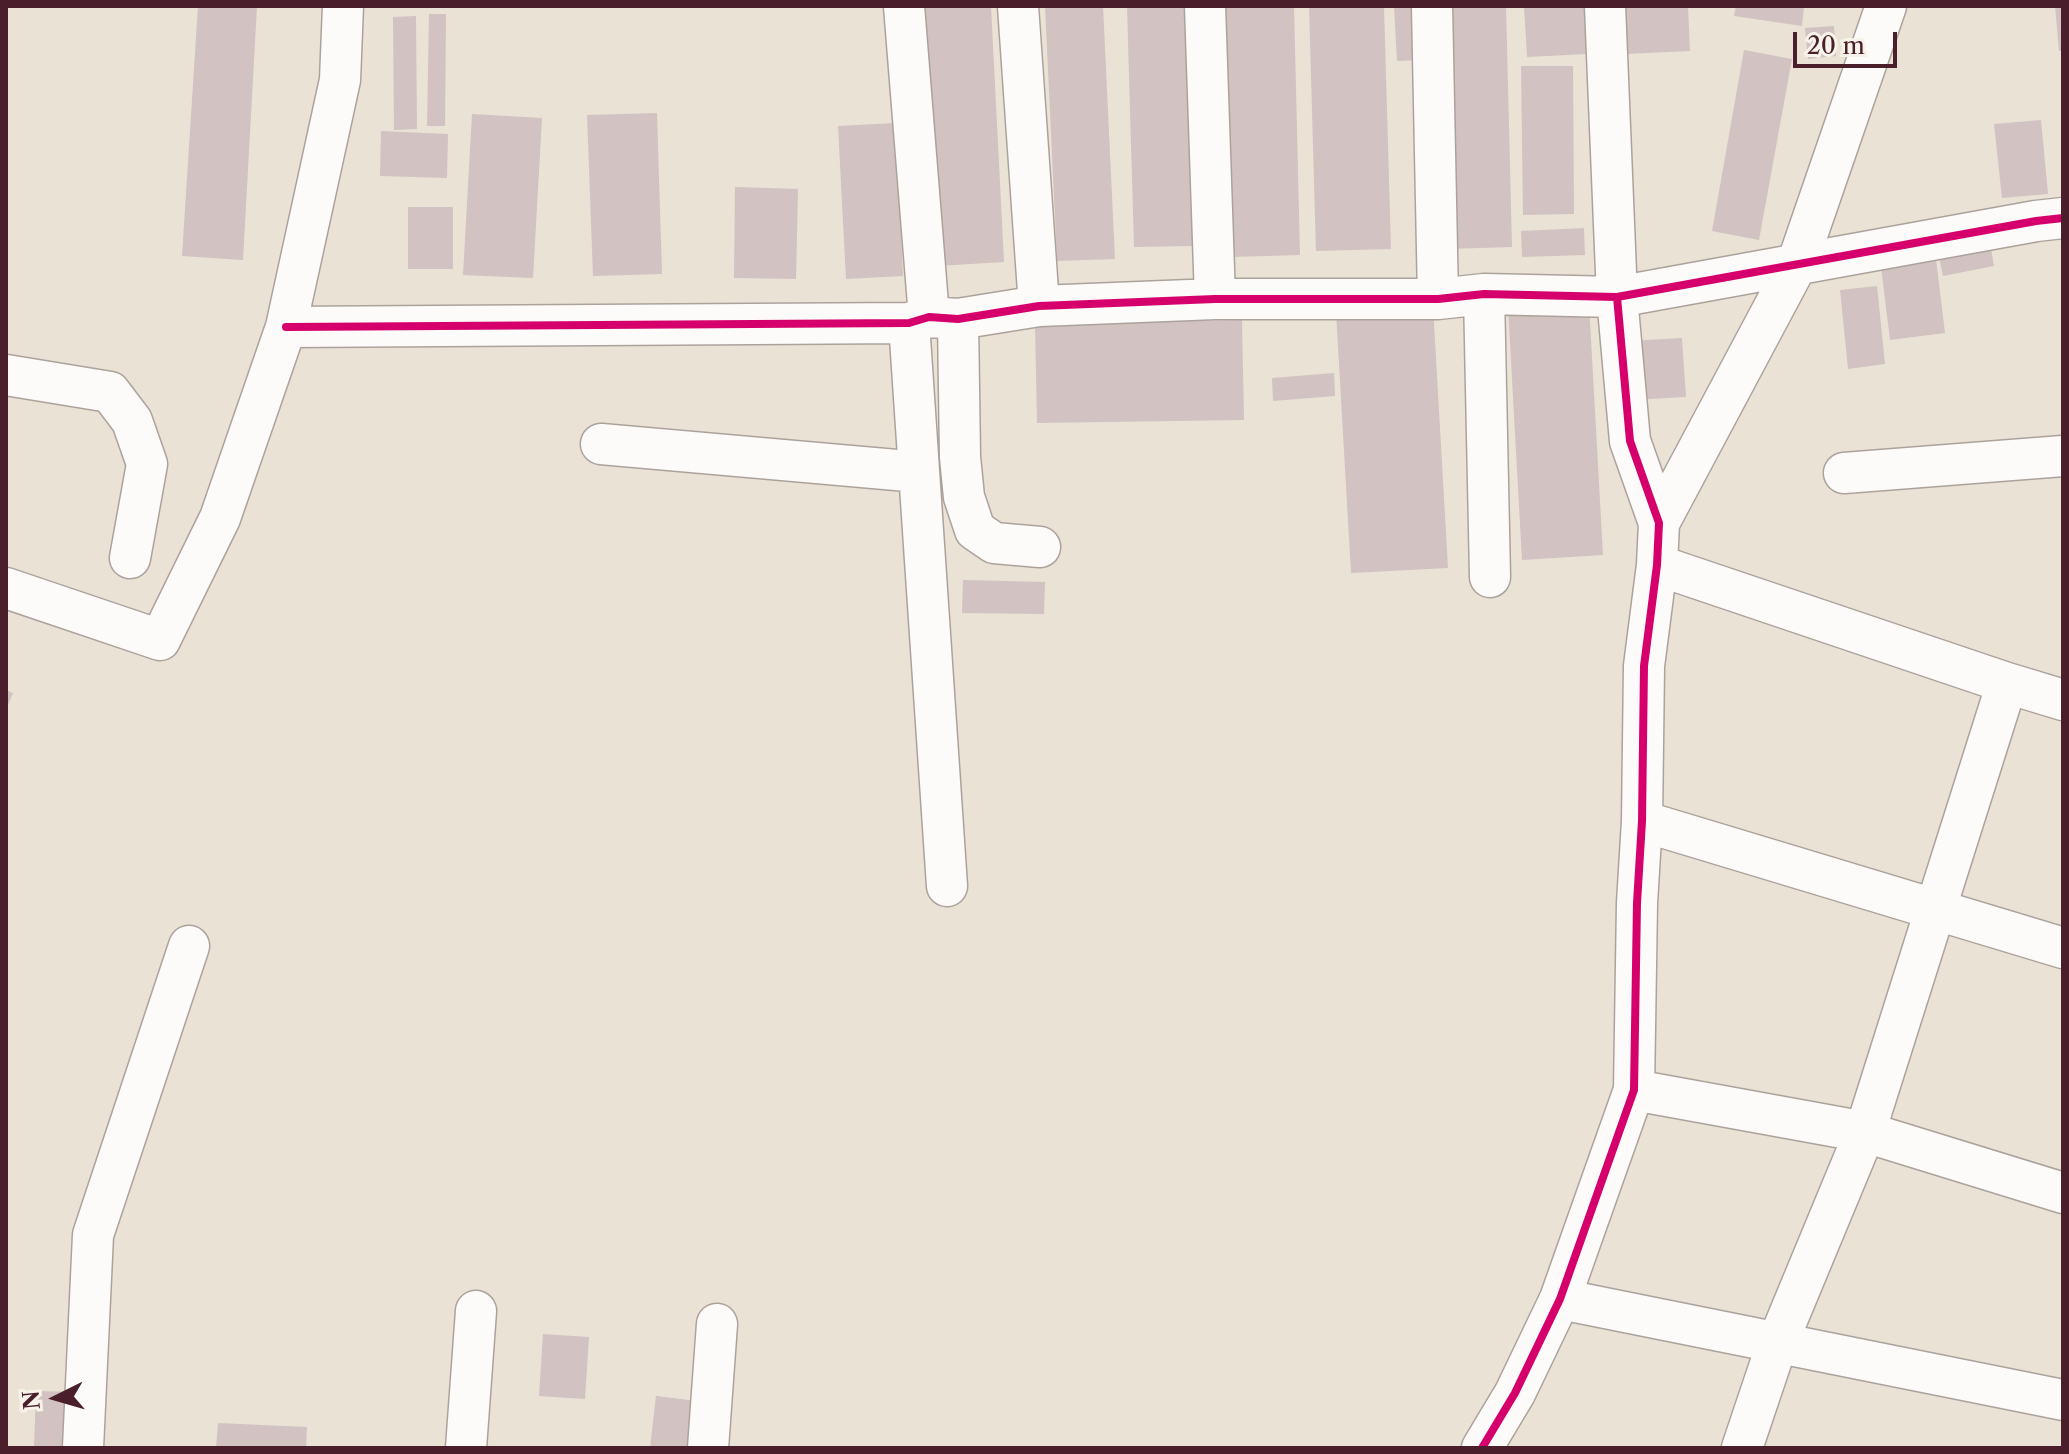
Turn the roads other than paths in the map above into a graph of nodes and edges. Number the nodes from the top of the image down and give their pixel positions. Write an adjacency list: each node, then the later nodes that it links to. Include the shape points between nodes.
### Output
1 (343, 6): 16 (street, via 340,80)
2 (904, 6): 15 (street)
3 (1018, 6): 14 (street)
4 (1205, 6): 12 (street)
5 (1432, 6): 13 (street)
6 (1605, 6): 11 (street)
7 (1886, 6): 9 (street)
8 (2063, 218): 9 (street)
9 (1797, 264): 11 (street); 22 (street)
10 (1484, 294): 11 (street); 13 (street); 26 (street)
11 (1617, 297): 22 (street, via 1630,441)
12 (1215, 299): 13 (street); 14 (street)
13 (1438, 299)
14 (1039, 306): 15 (street)
15 (932, 320): 16 (street); 20 (street); 23 (street, via 964,497 975,530 994,543)
16 (286, 327): 27 (street, via 220,518 160,640)
17 (6, 375): 24 (street, via 110,392 132,421 147,464)
18 (601, 444): 20 (street)
19 (2063, 456): 21 (street)
20 (919, 472): 31 (street)
21 (1844, 473)
22 (1659, 523): 25 (street)
23 (1040, 547)
24 (130, 558)
25 (1657, 565): 28 (street); 30 (street, via 1644,666)
26 (1490, 577)
27 (6, 588)
28 (2007, 683): 29 (street); 32 (street)
29 (2063, 700)
30 (1642, 821): 32 (street); 35 (street)
31 (947, 886)
32 (1936, 908): 34 (street); 36 (street)
33 (189, 946): 43 (street, via 93,1235)
34 (2063, 948)
35 (1634, 1090): 36 (street); 38 (street)
36 (1865, 1132): 37 (street); 41 (street)
37 (2063, 1193)
38 (1560, 1299): 41 (street); 46 (street)
39 (476, 1311): 44 (street)
40 (717, 1324): 45 (street)
41 (1777, 1344): 42 (street); 47 (street)
42 (2063, 1400)
43 (83, 1448)
44 (466, 1448)
45 (708, 1448)
46 (1482, 1448)
47 (1742, 1448)

